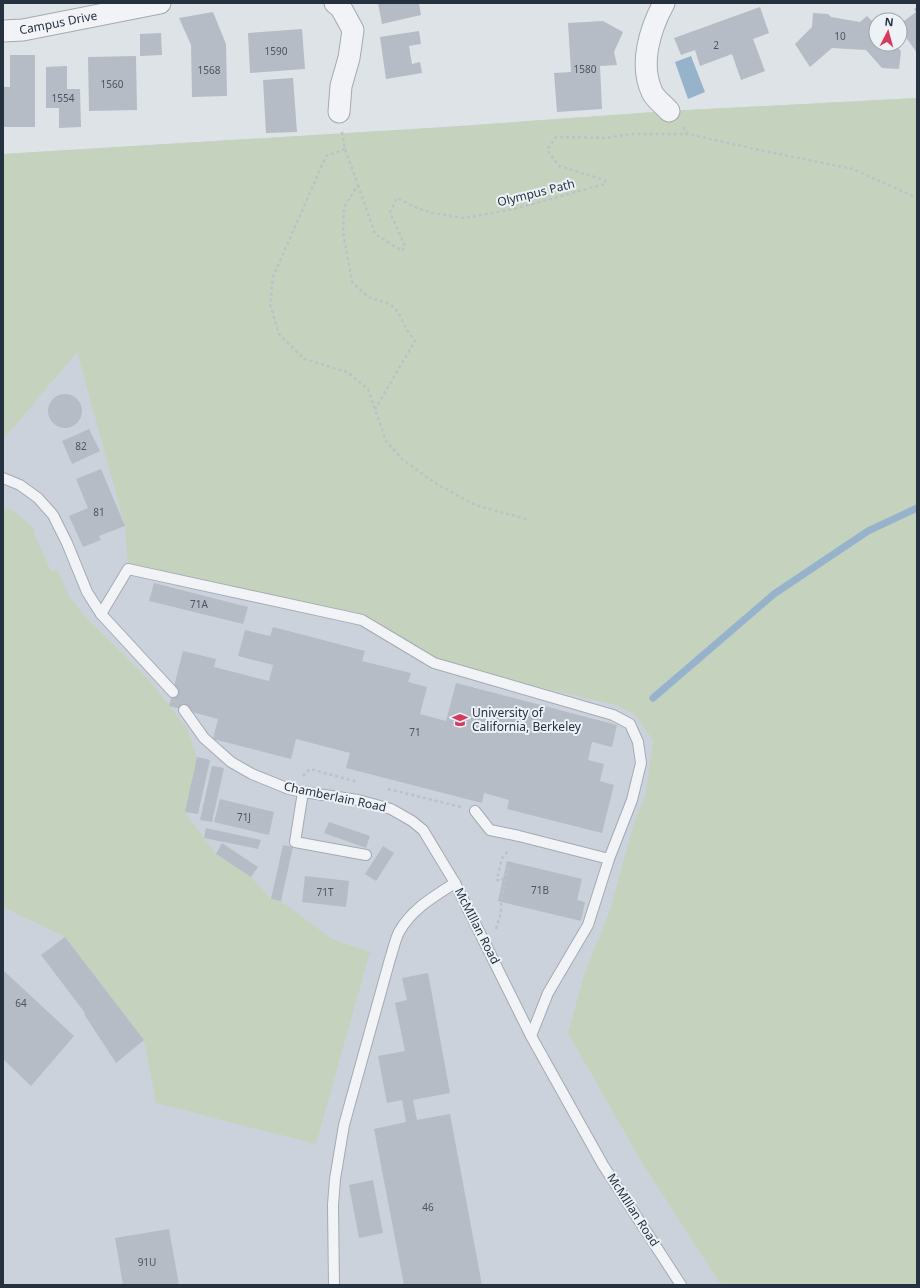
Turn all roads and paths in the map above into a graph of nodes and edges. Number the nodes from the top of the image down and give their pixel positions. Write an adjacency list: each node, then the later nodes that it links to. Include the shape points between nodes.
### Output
1 (160, 3): 4 (street, Campus Drive, via 23,30)
2 (335, 3): 6 (street, via 341,8 353,30)
3 (664, 3): 5 (street, via 650,38 645,67 652,93)
4 (3, 31)
5 (669, 110): 7 (path)
6 (338, 112): 8 (path)
7 (688, 134): 9 (path, Olympus Path, via 631,134 606,138 556,137 547,150 559,166 605,180 605,184 514,209 464,218 432,214 397,198 390,212 405,246 402,251 375,234); 10 (path, via 853,169)
8 (345, 149): 9 (path); 11 (path, via 326,156 273,277 270,304 278,334 304,359 347,372 368,390)
9 (358, 185): 11 (path, via 344,207 343,232 352,282 368,297 390,304 398,312 414,341)
10 (917, 198)
11 (375, 409): 13 (path, via 386,441 402,459 435,483 474,505)
12 (3, 478): 14 (lane, via 20,484 38,498 53,515 87,592)
13 (530, 520)
14 (101, 614): 15 (lane); 21 (lane, via 128,569 362,620 434,663 613,715 630,724 638,742 641,763 632,800)
15 (173, 692)
16 (184, 710): 17 (lane, Chamberlain Road, via 204,738 231,762 288,789)
17 (303, 792): 20 (lane, via 295,842); 22 (lane, Chamberlain Road, via 358,800 391,809 412,821 423,830)
18 (475, 811): 19 (lane, via 490,830)
19 (519, 836): 21 (lane); 23 (path, via 502,858 497,880 502,881 509,866 496,929)
20 (366, 855)
21 (609, 859): 24 (lane, via 588,925 548,993)
22 (455, 883): 23 (lane, McMIllan Road); 25 (lane, McMIllan Road, via 410,915 398,933 390,959 340,1145 333,1205)
23 (482, 936): 24 (lane, McMIllan Road)
24 (531, 1036): 26 (lane, McMIllan Road, via 603,1165)
25 (334, 1285)
26 (681, 1285)

